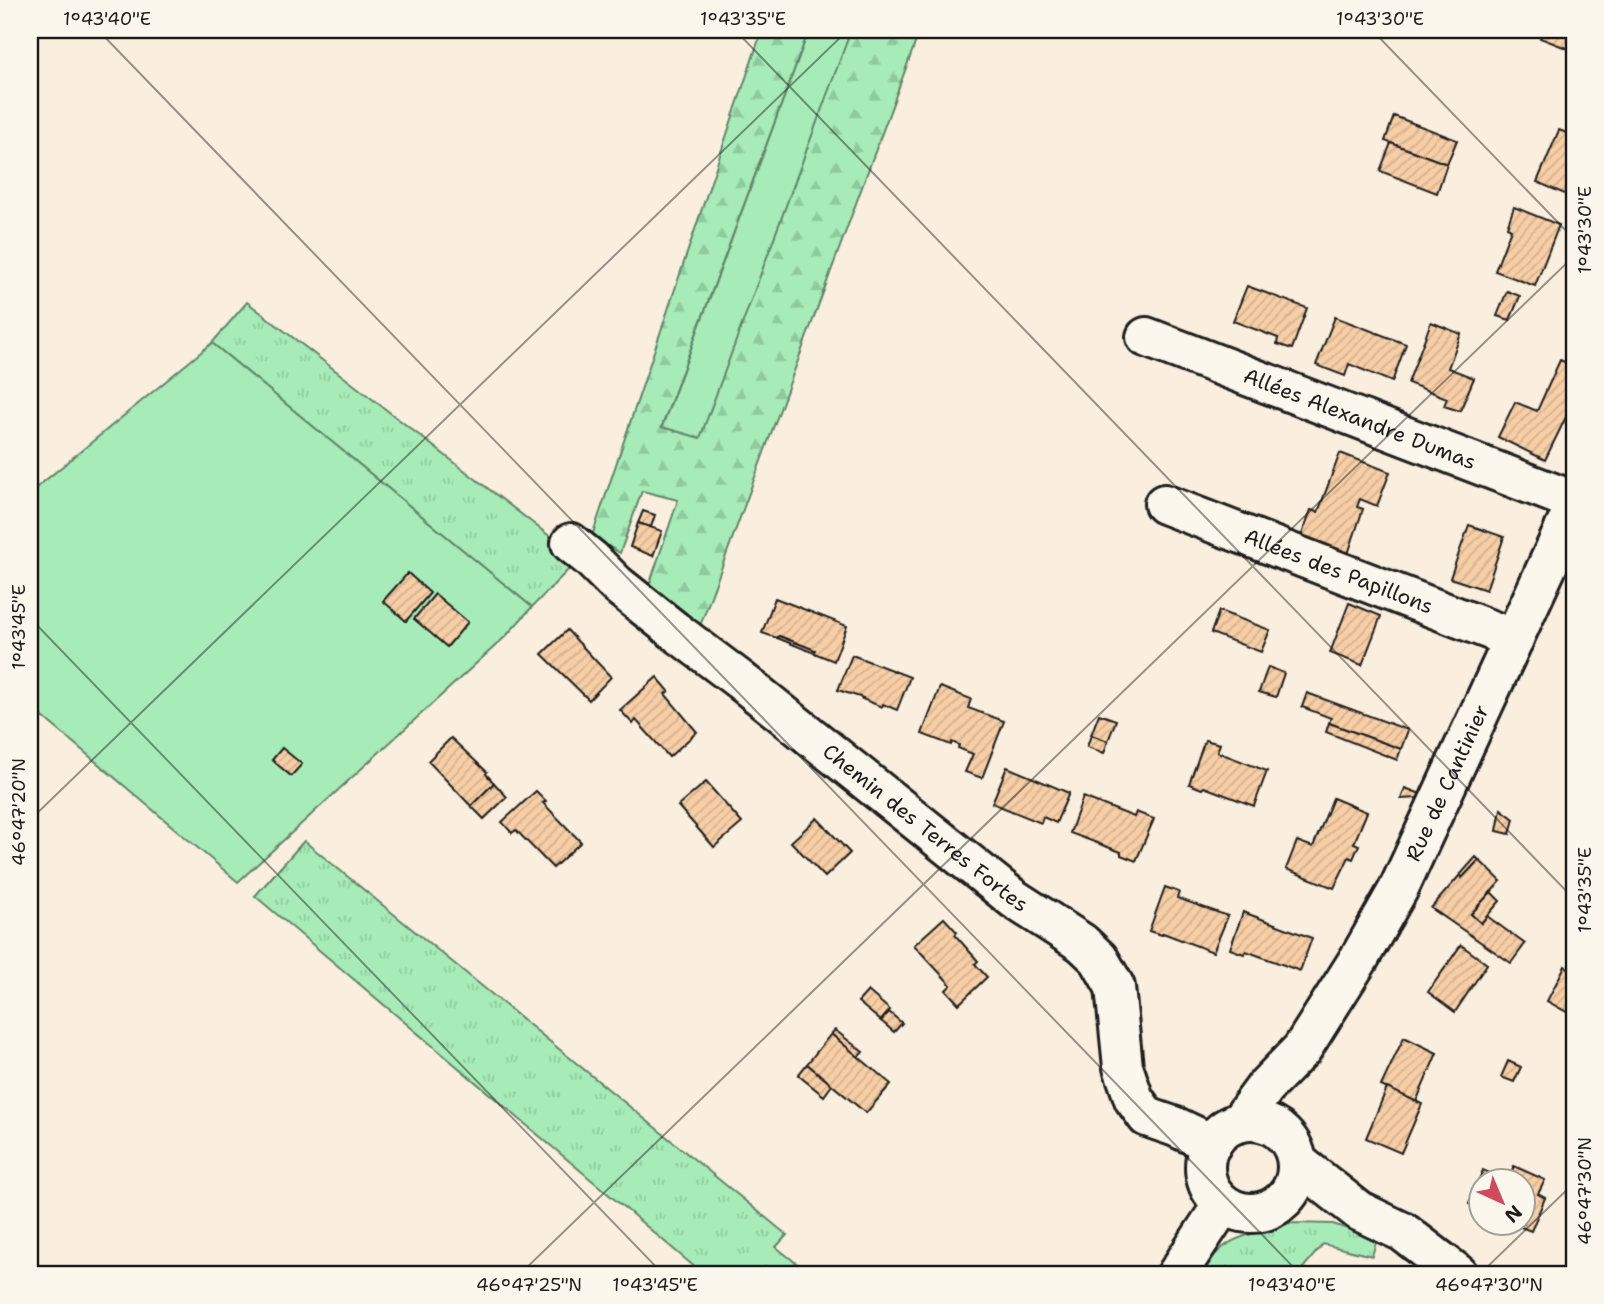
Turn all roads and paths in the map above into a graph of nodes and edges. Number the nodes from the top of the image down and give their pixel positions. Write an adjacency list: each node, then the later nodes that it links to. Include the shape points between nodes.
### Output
1 (1146, 337): 2 (street, Allées Alexandre Dumas)
2 (1574, 501)
3 (1164, 504): 6 (street, Allées des Papillons)
4 (1574, 508): 6 (street, Rue de Cantinier)
5 (571, 543): 8 (street, Chemin des Terres Fortes, via 674,631 1004,891 1082,943 1099,959 1115,987 1123,1068 1140,1108 1147,1117 1176,1127)
6 (1514, 639): 7 (street, Rue de Cantinier, via 1398,890)
7 (1302, 1049): 8 (street, Rue de Cantinier); 9 (street, Rue de Cantinier, via 1289,1103)
8 (1225, 1134): 9 (street, via 1256,1121 1272,1126); 11 (street, via 1206,1159 1212,1192)
9 (1291, 1149): 10 (street, via 1294,1183); 12 (street)
10 (1283, 1201): 11 (street, via 1253,1214); 12 (street)
11 (1223, 1204): 13 (street)
12 (1359, 1210): 14 (street, via 1403,1231)
13 (1177, 1274)
14 (1458, 1274)

